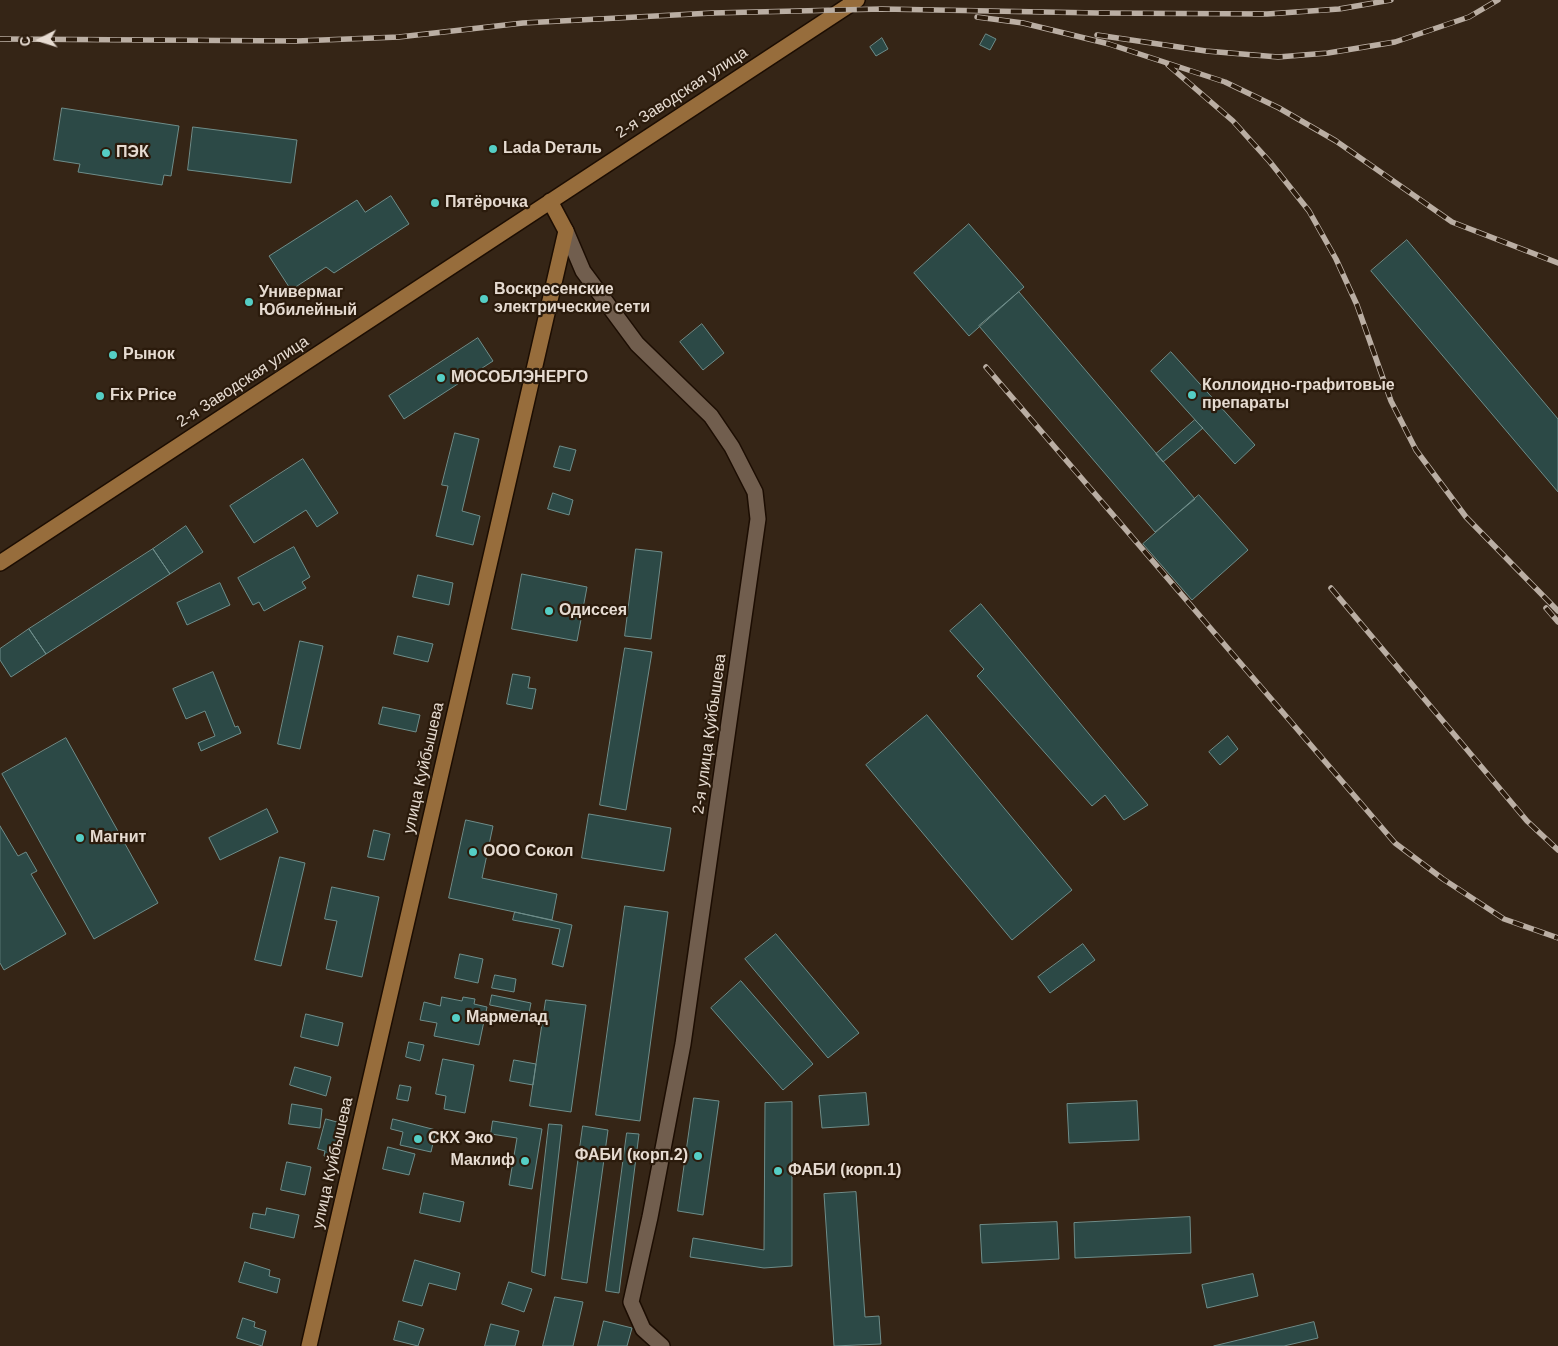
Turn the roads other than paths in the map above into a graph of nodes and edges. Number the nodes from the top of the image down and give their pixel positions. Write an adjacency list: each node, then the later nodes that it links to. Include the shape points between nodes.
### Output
1 (857, 0): 2 (street, 2-я Заводская улица)
2 (550, 201): 3 (street); 4 (street, 2-я Заводская улица)
3 (566, 230): 5 (street, улица Куйбышева); 6 (street, 2-я улица Куйбышева, via 583,272 637,344 712,416 755,492 758,519 683,1044 631,1302 643,1329)
4 (0, 563)
5 (309, 1346)
6 (662, 1346)

